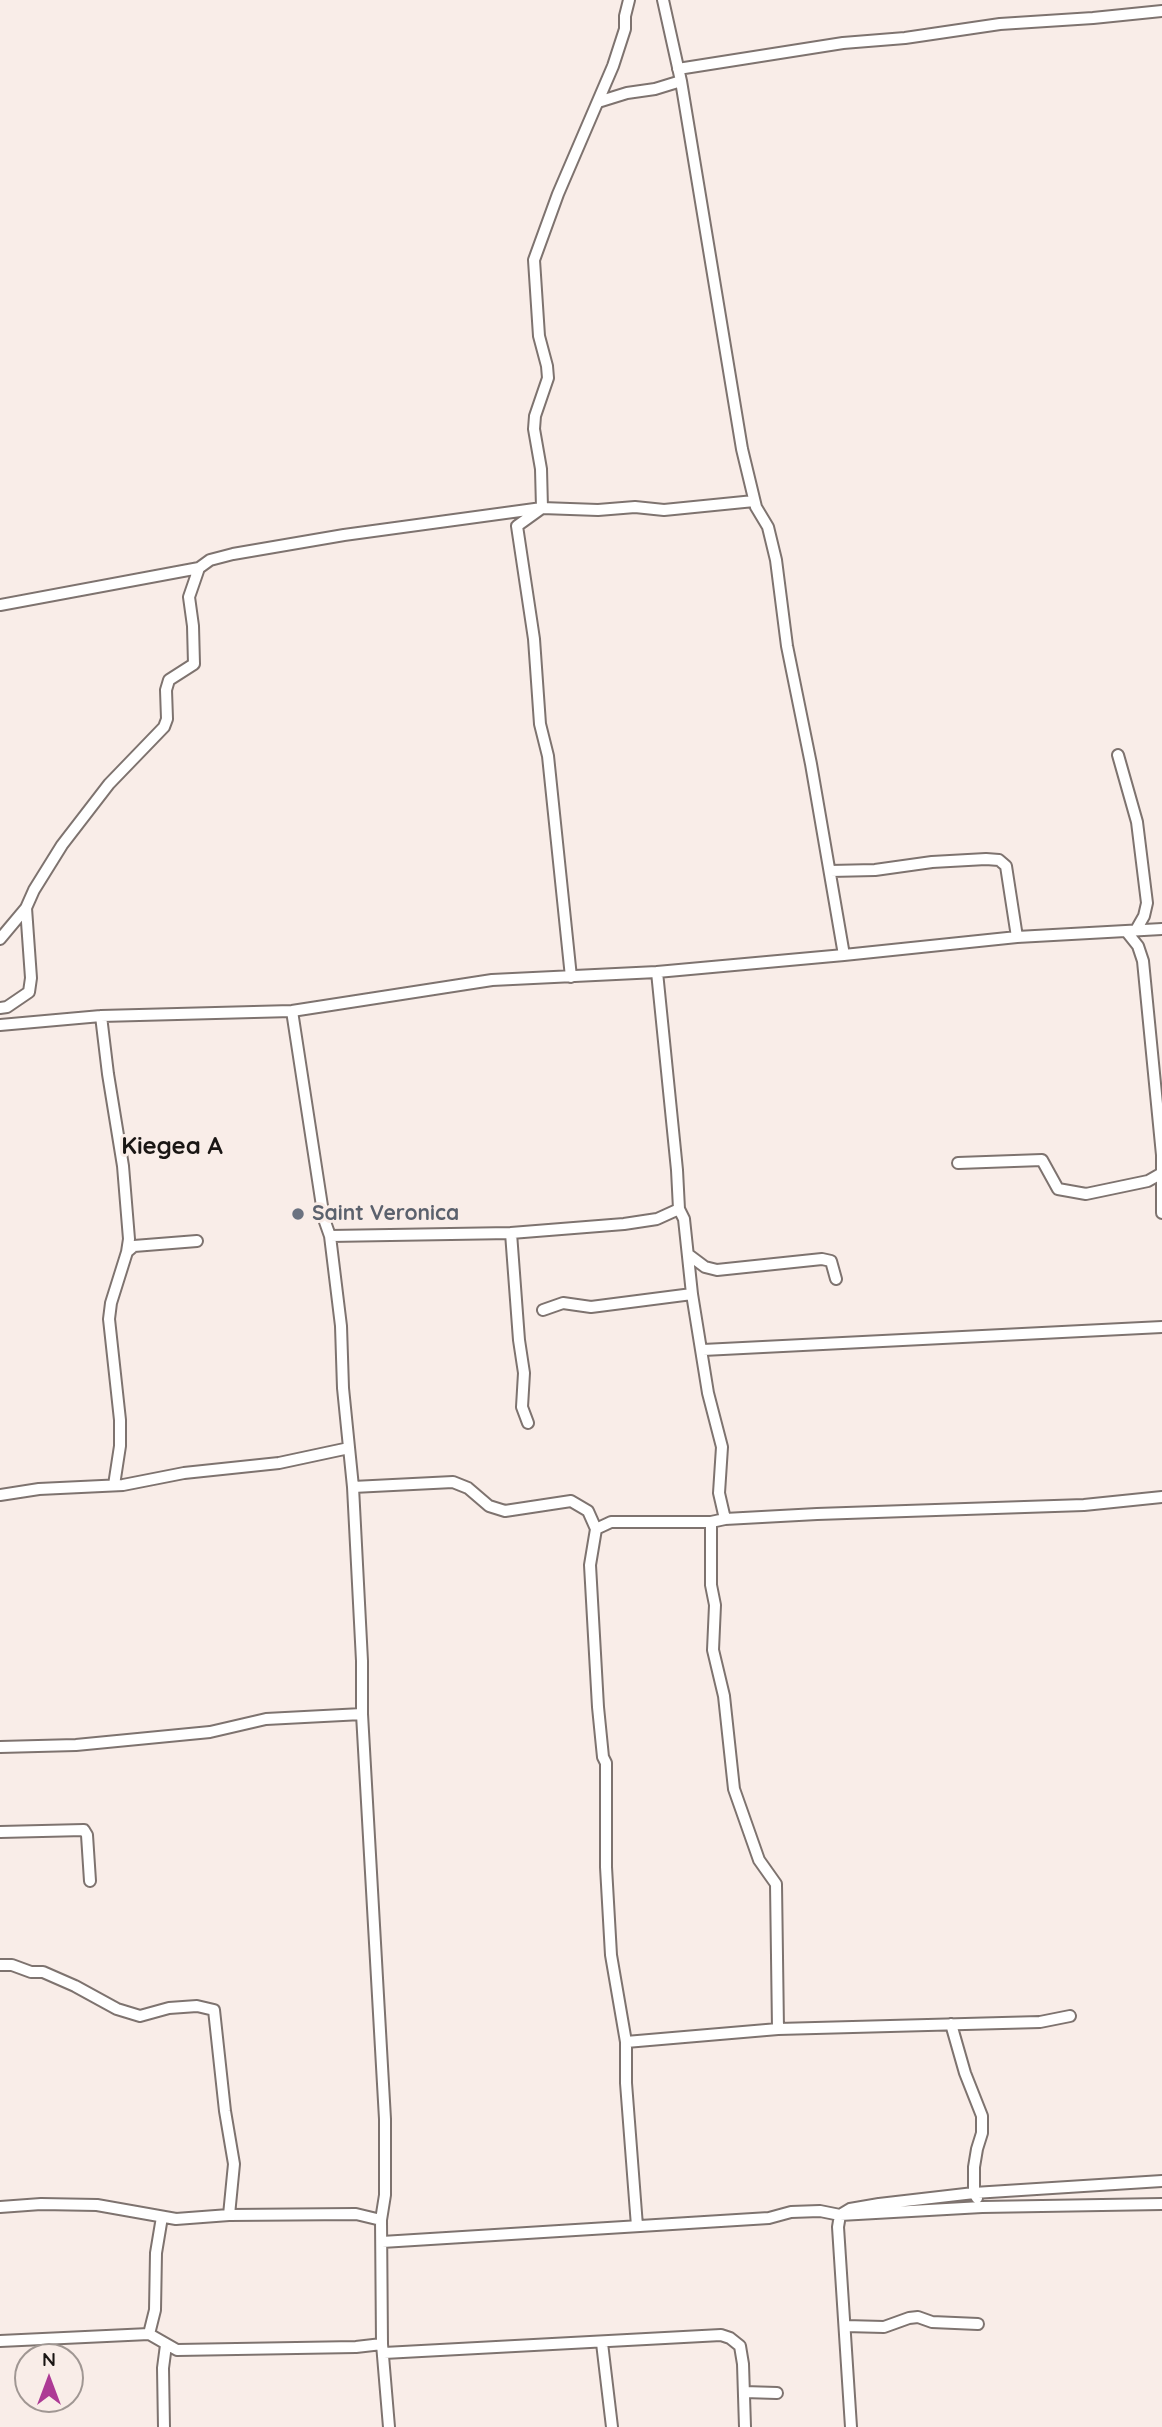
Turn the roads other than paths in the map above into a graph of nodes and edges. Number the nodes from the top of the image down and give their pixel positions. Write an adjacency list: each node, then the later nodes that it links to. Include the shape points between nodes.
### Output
1 (629, 0): 6 (street, via 625,29)
2 (663, 0): 4 (street)
3 (1162, 10): 4 (street, via 843,43)
4 (678, 69): 5 (street)
5 (681, 81): 6 (street); 7 (street)
6 (598, 102): 8 (street, via 534,260 539,336 548,378 534,429)
7 (754, 501): 8 (street, via 664,510); 12 (street, via 768,527 776,560 787,646)
8 (542, 508): 9 (street, via 344,534 233,554); 20 (street, via 517,526 534,639 540,724 548,756)
9 (200, 568): 10 (street); 13 (street, via 189,597 194,664 169,680 164,727 109,784 62,845)
10 (0, 605)
11 (1118, 755): 15 (street, via 1137,822 1147,903 1144,916)
12 (830, 871): 16 (street, via 999,860 1006,866); 18 (street)
13 (26, 908): 17 (street); 21 (street, via 29,992)
14 (1162, 929): 15 (street)
15 (1131, 931): 16 (street); 26 (street, via 1143,961)
16 (1017, 937): 18 (street)
17 (0, 939)
18 (844, 955): 19 (street)
19 (657, 972): 20 (street); 27 (street)
20 (570, 977): 22 (street, via 492,980)
21 (0, 1009)
22 (292, 1011): 23 (street); 30 (street)
23 (101, 1016): 24 (street); 32 (street, via 126,1192)
24 (0, 1025)
25 (958, 1163): 26 (street, via 1042,1160 1058,1189 1086,1194 1148,1181)
26 (1162, 1173): 28 (street)
27 (679, 1209): 29 (street, via 635,1223); 33 (street)
28 (1162, 1213)
29 (511, 1233): 30 (street); 39 (street, via 524,1373 522,1407)
30 (330, 1236): 40 (street)
31 (197, 1241): 32 (street, via 134,1246)
32 (127, 1252): 41 (street, via 109,1319 120,1420)
33 (689, 1255): 34 (street, via 716,1270 822,1259 831,1261); 35 (street)
34 (836, 1279)
35 (692, 1294): 36 (street, via 591,1307 563,1303); 38 (street)
36 (543, 1310)
37 (1162, 1327): 38 (street)
38 (702, 1350): 45 (street, via 722,1447 719,1493)
39 (528, 1423)
40 (349, 1448): 41 (street, via 279,1463); 42 (street)
41 (114, 1485): 43 (street)
42 (353, 1487): 47 (street, via 453,1482 505,1511 571,1500 588,1511); 48 (street)
43 (0, 1494)
44 (1162, 1497): 45 (street, via 1084,1505)
45 (725, 1519): 46 (street)
46 (711, 1522): 47 (street, via 623,1521); 55 (street, via 713,1650 724,1696 734,1789 759,1860 776,1884)
47 (596, 1529): 56 (street, via 590,1564 606,1763 607,1892 611,1955)
48 (362, 1714): 49 (street, via 266,1719 210,1732 76,1745); 65 (street, via 386,2131)
49 (0, 1747)
50 (0, 1832): 51 (street, via 84,1830)
51 (90, 1881)
52 (0, 1965): 62 (street, via 43,1972 141,2016 169,2008 214,2010 234,2164)
53 (1070, 2016): 54 (street, via 1040,2022)
54 (951, 2024): 55 (street); 58 (street, via 982,2116)
55 (778, 2029): 56 (street)
56 (626, 2042): 66 (street)
57 (1162, 2180): 58 (street)
58 (974, 2193): 61 (street); 63 (street, via 850,2209)
59 (1162, 2203): 61 (street)
60 (0, 2207): 64 (street, via 97,2205)
61 (982, 2207): 63 (street)
62 (229, 2215): 64 (street); 65 (street, via 356,2214)
63 (840, 2215): 66 (street, via 791,2212 769,2218); 69 (street)
64 (162, 2217): 70 (street)
65 (381, 2220): 67 (street)
66 (637, 2227): 67 (street)
67 (382, 2242): 74 (street)
68 (978, 2324): 69 (street, via 918,2317 884,2327)
69 (845, 2326): 81 (street)
70 (149, 2334): 71 (street); 73 (street)
71 (0, 2341)
72 (602, 2343): 74 (street); 75 (street, via 712,2335 730,2338 740,2346); 79 (street)
73 (166, 2345): 74 (street, via 177,2350); 77 (street)
74 (383, 2349): 78 (street)
75 (744, 2392): 76 (street); 80 (street)
76 (778, 2393)
77 (164, 2427)
78 (389, 2427)
79 (612, 2427)
80 (745, 2427)
81 (850, 2427)

